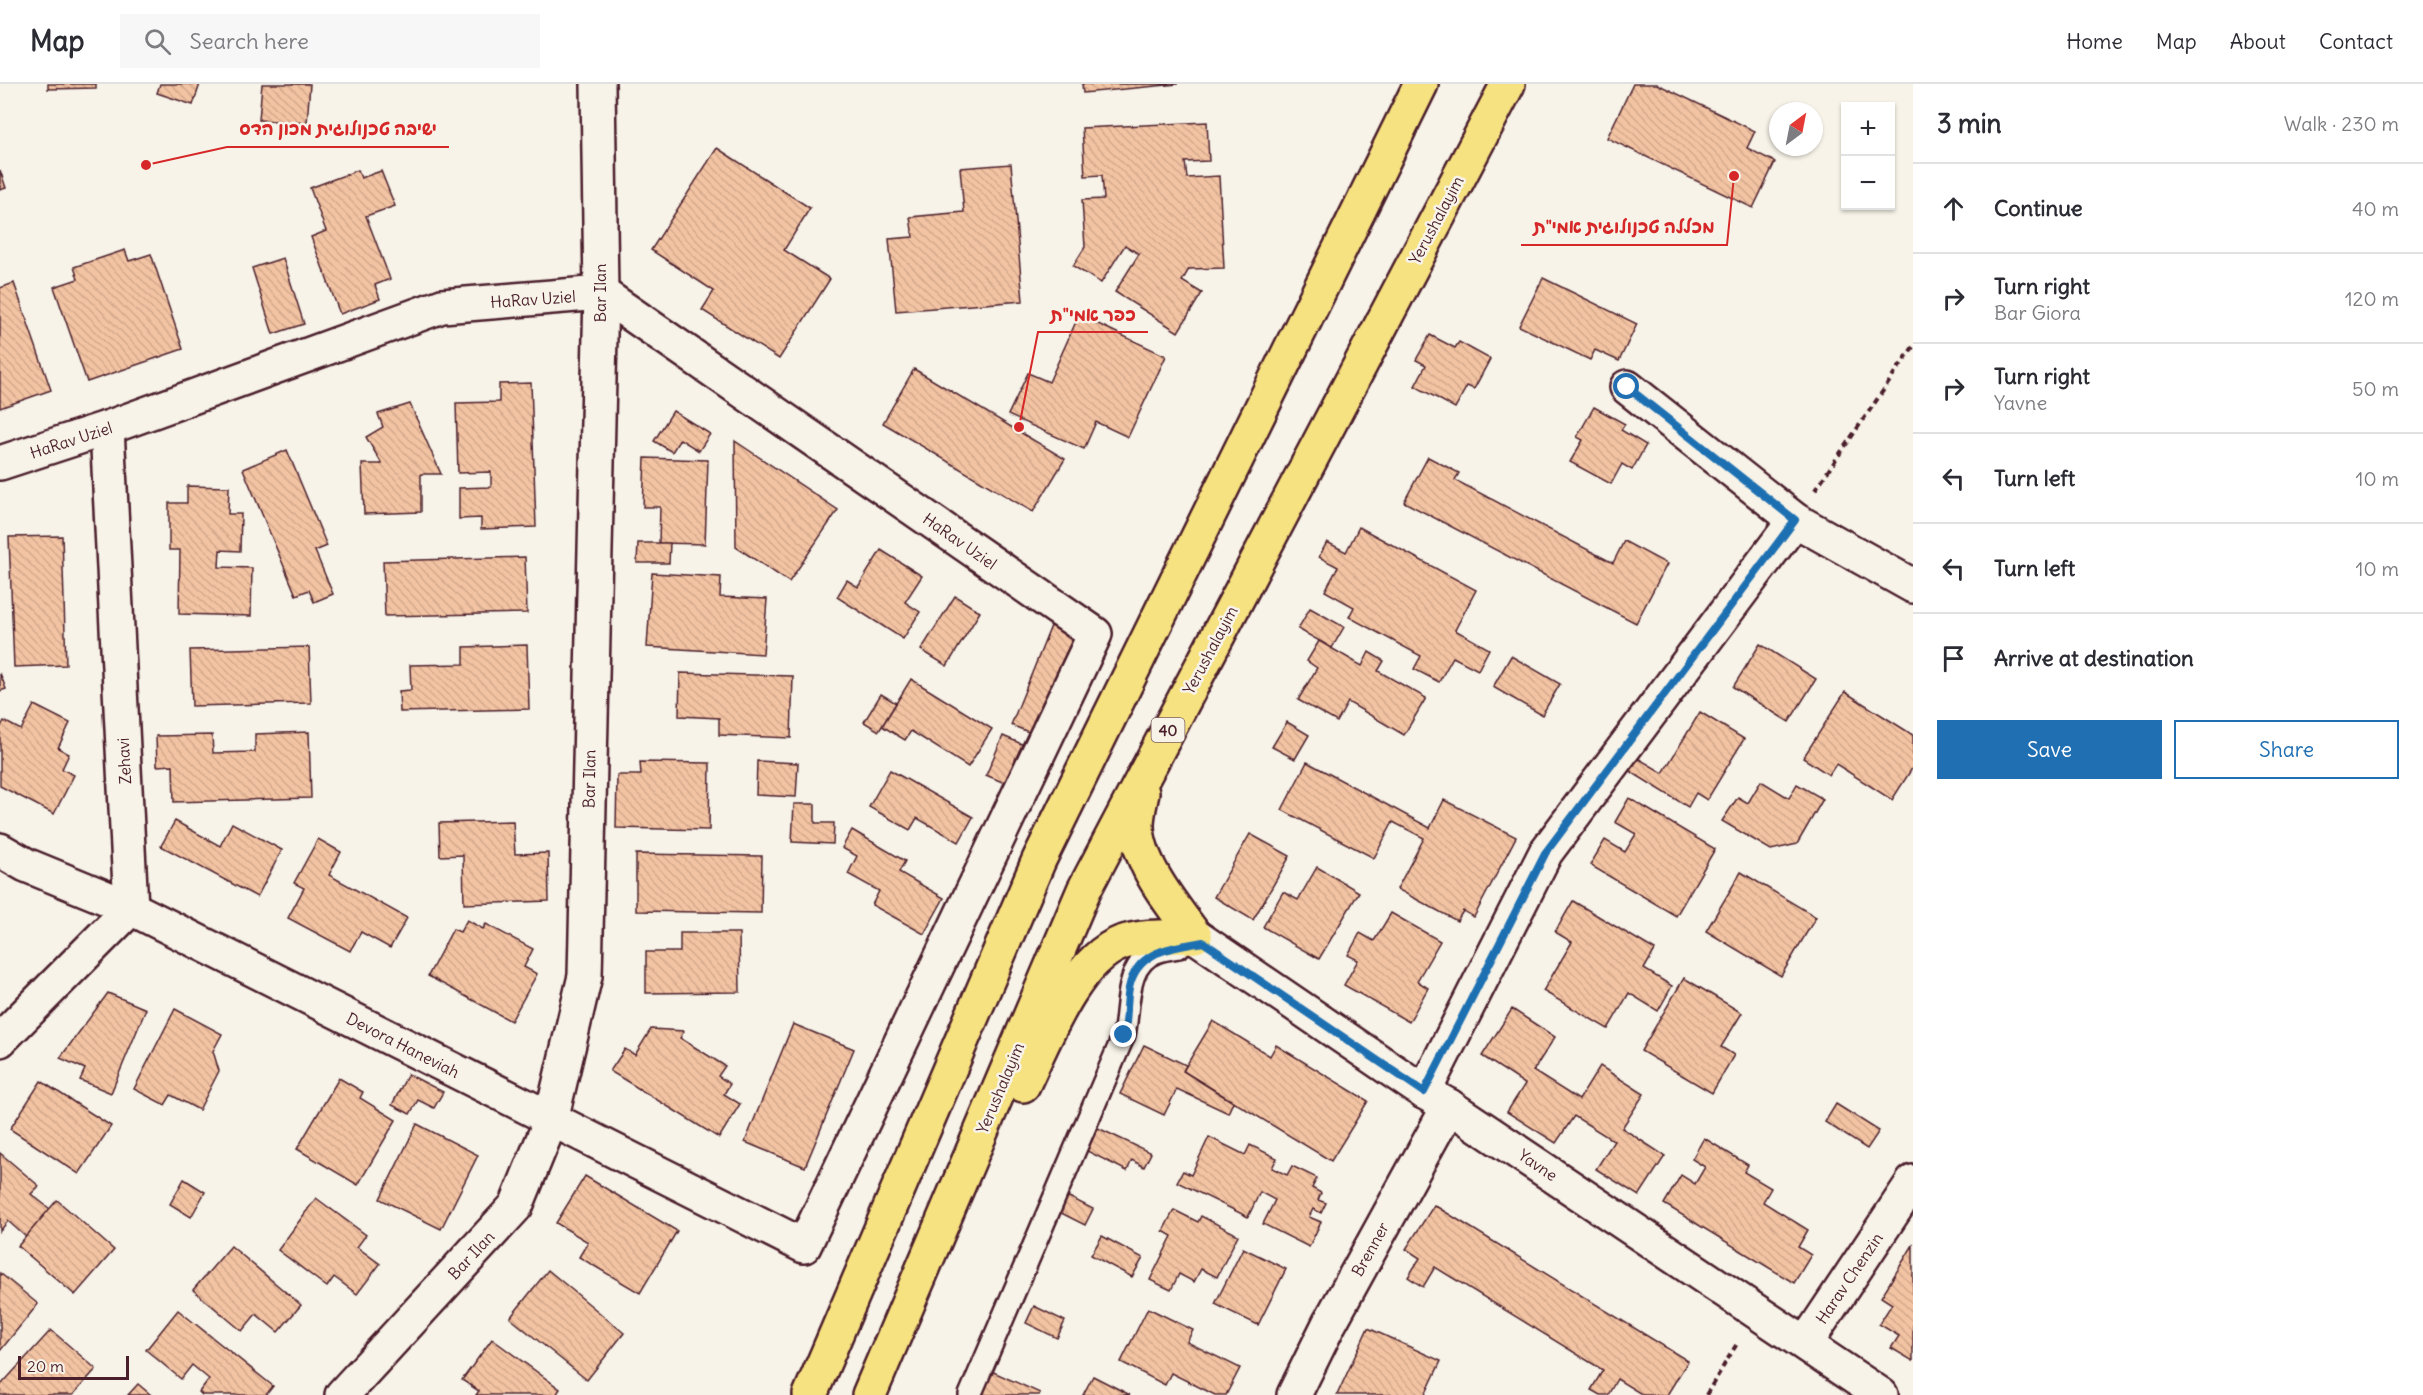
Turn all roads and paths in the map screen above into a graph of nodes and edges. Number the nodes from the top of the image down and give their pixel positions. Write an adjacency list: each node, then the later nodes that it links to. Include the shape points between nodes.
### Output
1 (598, 84): 4 (street, Bar Ilan)
2 (1421, 84): 24 (highway, via 1039,860)
3 (1508, 84): 11 (highway, Yerushalayim / 40)
4 (601, 294): 7 (street, HaRav Uziel, via 442,306); 17 (street, Bar Ilan, via 585,976); 19 (street, HaRav Uziel, via 1095,634)
5 (1913, 347): 9 (path)
6 (1627, 387): 9 (street)
7 (107, 428): 8 (street, HaRav Uziel); 13 (street, Zehavi)
8 (0, 464)
9 (1795, 520): 10 (street); 16 (street, Brenner, via 1546,852)
10 (1913, 586)
11 (1144, 776): 14 (highway, via 1137,827 1147,864 1169,902); 25 (highway, Yerushalayim / 40, via 1084,890)
12 (0, 850): 13 (street, Devora Haneviah)
13 (131, 908): 15 (street); 17 (street, Devora Haneviah)
14 (1199, 939): 16 (street, Yavne); 25 (highway, via 1121,943 1091,964 1067,996); 26 (lane, via 1154,952 1141,963 1129,987 1124,1035)
15 (0, 1040)
16 (1437, 1099): 20 (street, Yavne); 27 (street, Brenner)
17 (551, 1120): 19 (street, Devora Haneviah); 23 (street, Bar Ilan, via 516,1206)
18 (1913, 1182): 21 (street, Harav Chenzin)
19 (804, 1246)
20 (1757, 1311): 21 (street, Yavne); 28 (path)
21 (1806, 1343): 22 (street, Yavne)
22 (1877, 1394)
23 (342, 1395)
24 (810, 1395)
25 (871, 1395)
26 (970, 1395)
27 (1294, 1395)
28 (1706, 1395)

